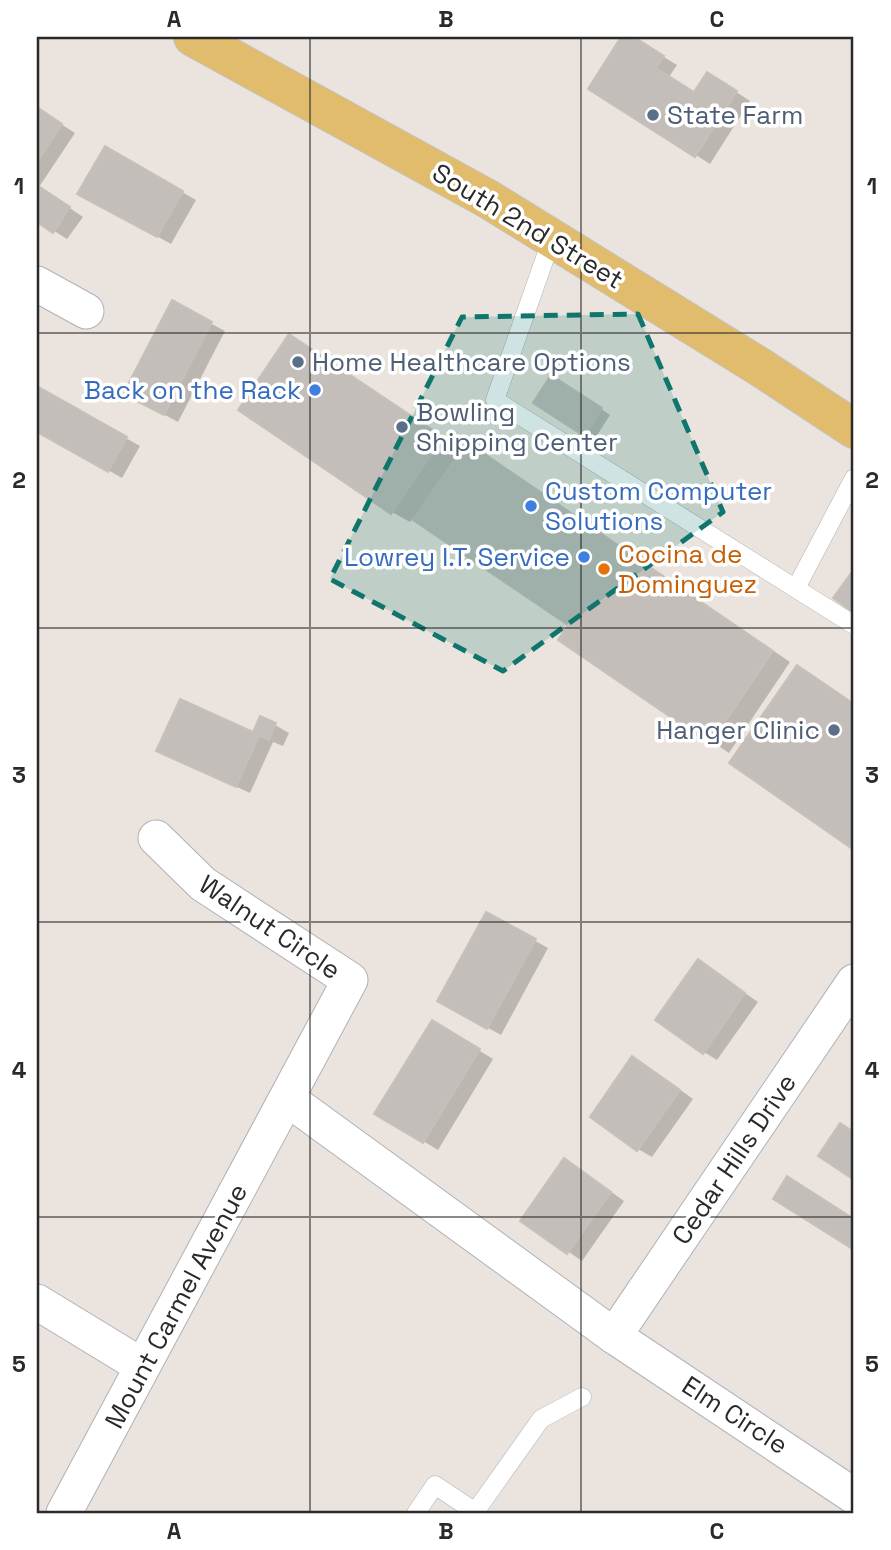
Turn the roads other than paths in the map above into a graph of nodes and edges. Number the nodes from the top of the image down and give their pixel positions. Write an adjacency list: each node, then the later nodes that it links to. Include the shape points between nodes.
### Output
1 (193, 37): 2 (main road, South 2nd Street)
2 (552, 238): 5 (main road, South 2nd Street); 7 (lane, via 495,400)
3 (37, 284): 4 (street)
4 (86, 311)
5 (854, 429)
6 (854, 478): 7 (lane)
7 (796, 588): 8 (lane)
8 (854, 625)
9 (156, 838): 11 (street, Walnut Circle, via 203,884 350,980)
10 (854, 982): 13 (street, Cedar Hills Drive)
11 (288, 1098): 13 (street, Elm Circle); 14 (street, Mount Carmel Avenue)
12 (37, 1302): 14 (street)
13 (614, 1336): 16 (street, Elm Circle)
14 (142, 1366): 17 (street, Mount Carmel Avenue)
15 (582, 1397): 19 (lane, via 541,1419)
16 (854, 1496)
17 (64, 1513)
18 (416, 1513): 19 (lane, via 435,1485)
19 (476, 1513)

